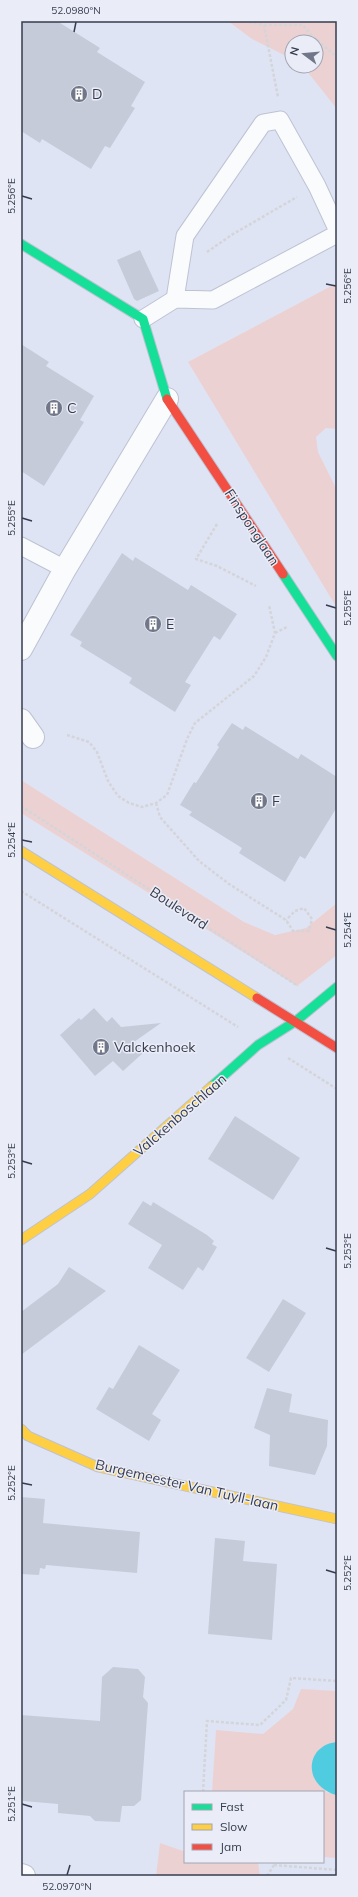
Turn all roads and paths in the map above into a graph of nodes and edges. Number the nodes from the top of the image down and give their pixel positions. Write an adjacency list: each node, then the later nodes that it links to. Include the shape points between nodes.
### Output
1 (244, 21): 2 (path)
2 (264, 25): 3 (path, via 303,25); 4 (path)
3 (337, 57)
4 (280, 120): 5 (lane); 10 (lane, via 262,123 185,236)
5 (317, 186): 6 (lane); 9 (path)
6 (337, 229)
7 (337, 234): 10 (lane, via 213,300)
8 (21, 244): 11 (street)
9 (200, 256)
10 (175, 299): 11 (lane)
11 (143, 319): 12 (street, Finsponglaan)
12 (167, 399): 13 (street, Finsponglaan); 15 (street)
13 (232, 497): 16 (path, via 196,559 237,575 255,584); 19 (street, Finsponglaan)
14 (21, 546): 15 (lane)
15 (65, 569): 18 (street)
16 (259, 589)
17 (266, 600): 21 (path, via 270,605 275,633 266,657 254,676 195,723 167,795)
18 (21, 649)
19 (337, 656)
20 (67, 735): 21 (path, via 89,742 97,752 108,781 118,796 142,807)
21 (156, 802): 25 (path, via 160,818 199,861 229,884)
22 (21, 806): 27 (path, Boulevard)
23 (21, 851): 28 (street)
24 (21, 891): 29 (path)
25 (286, 920): 25 (path, via 293,931 309,931 312,918 304,908 295,911)
26 (337, 987): 27 (street, Valckenboschlaan)
27 (321, 1000): 28 (street, Valckenboschlaan)
28 (296, 1021): 29 (street, Valckenboschlaan); 30 (street)
29 (263, 1042): 31 (path); 32 (street, Valckenboschlaan, via 90,1194)
30 (337, 1048)
31 (337, 1088)
32 (21, 1240)
33 (21, 1429): 34 (street, Burgemeester Van Tuyll-laan, via 28,1436 98,1467)
34 (337, 1519)
35 (337, 1681): 36 (path, via 291,1678 286,1700 260,1725 207,1721)
36 (203, 1791)
37 (274, 1864): 38 (path); 41 (path)
38 (337, 1870)
39 (21, 1875): 40 (street)
40 (24, 1876)
41 (267, 1876)

